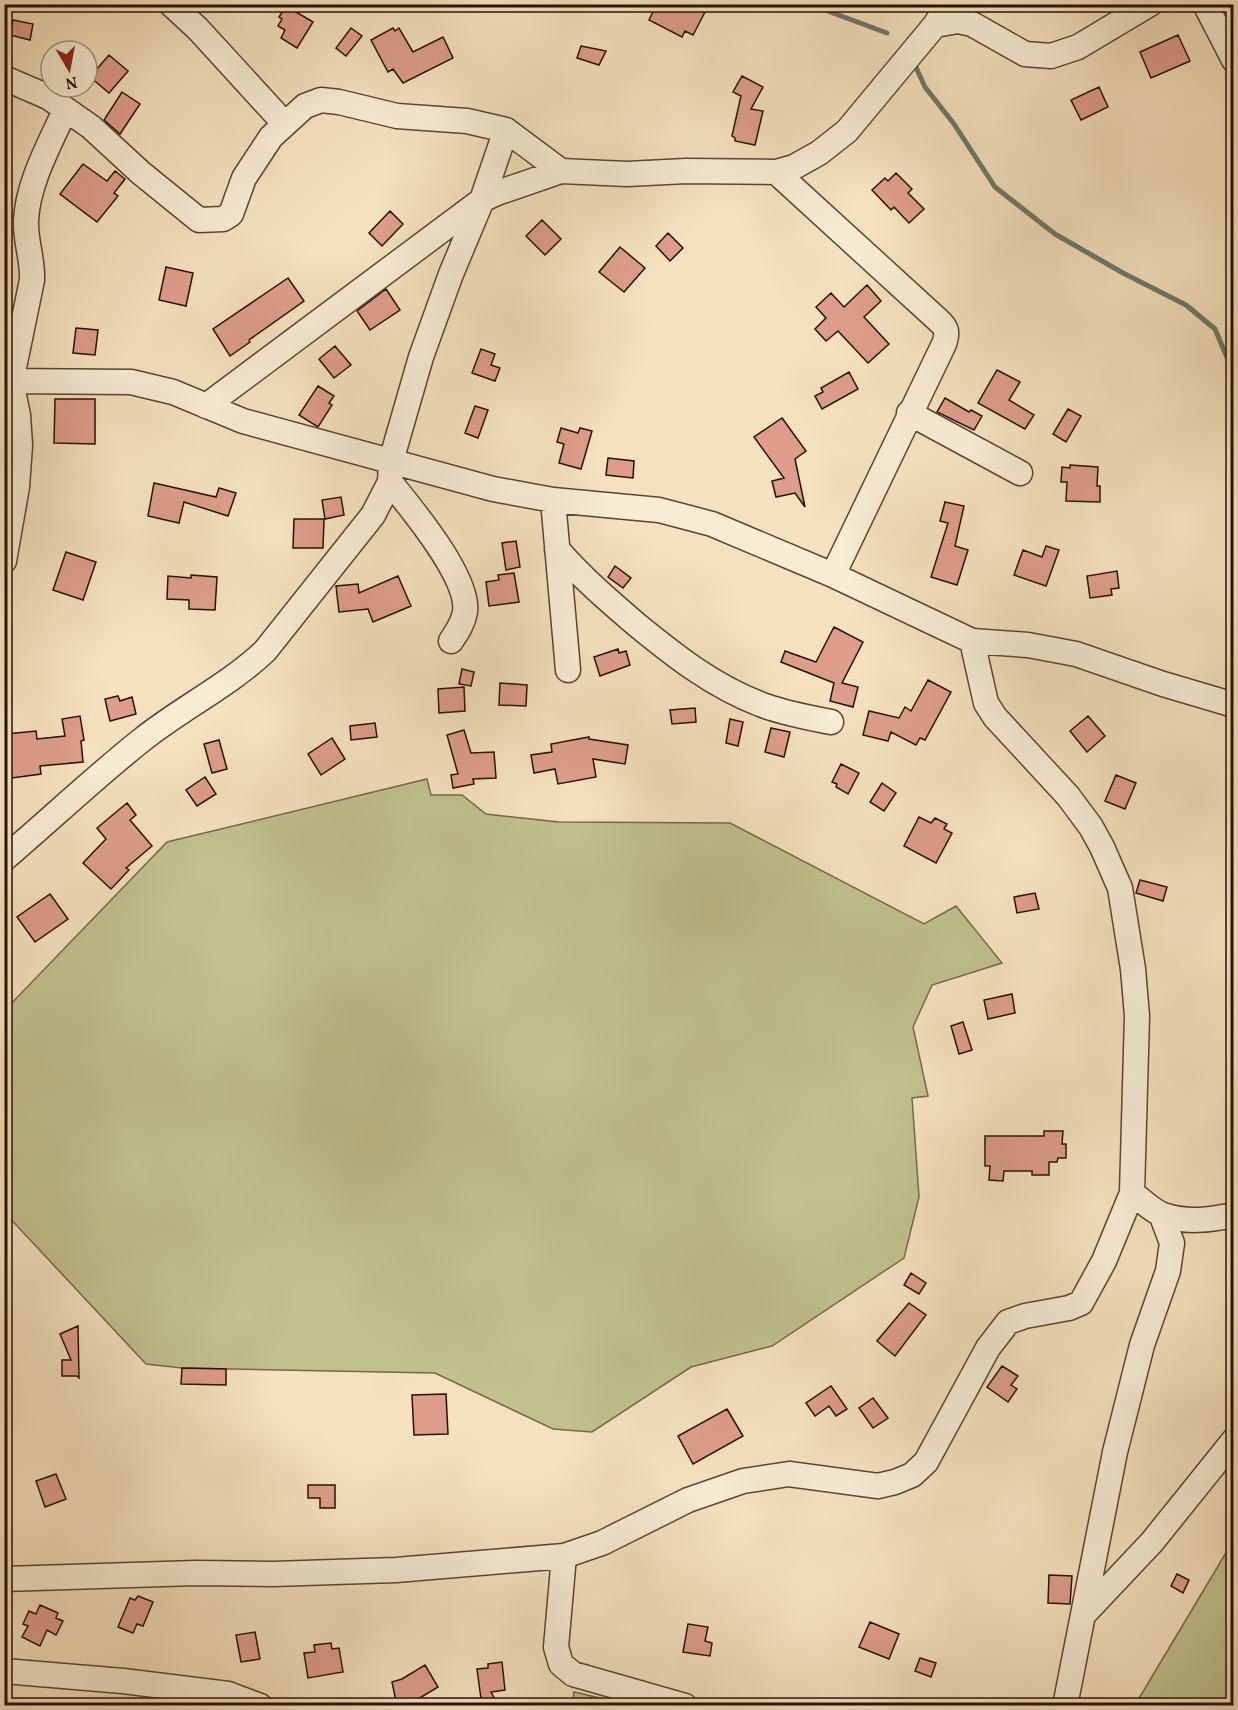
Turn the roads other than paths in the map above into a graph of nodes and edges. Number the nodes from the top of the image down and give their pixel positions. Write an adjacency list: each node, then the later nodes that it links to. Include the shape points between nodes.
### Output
1 (171, 4): 9 (street)
2 (948, 4): 5 (street)
3 (1150, 4): 5 (street, via 1078,47 1051,56 1025,54 972,24)
4 (1205, 4): 6 (street)
5 (935, 24): 12 (street, via 847,130 819,153)
6 (1233, 60)
7 (4, 78): 8 (street, via 48,97)
8 (65, 110): 9 (street, via 199,220 212,221 231,213 244,178); 14 (street, via 31,193 26,230 32,280)
9 (284, 123): 10 (street, via 305,106 321,100 397,116 468,121)
10 (506, 130): 11 (street); 13 (street)
11 (561, 171): 12 (street); 13 (street)
12 (776, 172): 16 (street, via 945,326 944,344)
13 (482, 200): 15 (street); 17 (street, via 421,357)
14 (8, 381): 15 (street, via 131,382); 20 (street, via 18,415 20,445)
15 (206, 406): 17 (street)
16 (909, 413): 18 (street); 23 (street)
17 (390, 471): 19 (street); 24 (street, via 463,592 465,611); 29 (street, via 374,515 266,651 250,666 143,738)
18 (1020, 473)
19 (553, 500): 21 (street); 23 (street, via 659,510 712,524)
20 (9, 508): 22 (street)
21 (558, 549): 26 (street); 28 (street, via 613,604 718,685 760,704)
22 (4, 561)
23 (833, 575): 25 (street)
24 (451, 641)
25 (972, 641): 27 (street, via 1076,654); 30 (street, via 986,703 1091,827 1120,888 1137,1016)
26 (568, 670)
27 (1233, 705)
28 (831, 722)
29 (4, 859)
30 (1132, 1193): 31 (street); 34 (street, via 1104,1262 1081,1303 1008,1322 988,1348 926,1462 912,1475 878,1486 789,1474 743,1481 688,1500 602,1543)
31 (1161, 1215): 32 (street, via 1212,1220); 36 (street, via 1172,1243 1168,1271 1142,1345 1118,1441)
32 (1233, 1215)
33 (1233, 1440): 36 (street, via 1152,1542)
34 (564, 1556): 35 (street, via 396,1570); 39 (street, via 556,1647 561,1664 573,1674)
35 (4, 1579)
36 (1085, 1613): 40 (street)
37 (4, 1671): 38 (street, via 228,1694)
38 (260, 1706)
39 (684, 1706)
40 (1065, 1706)

